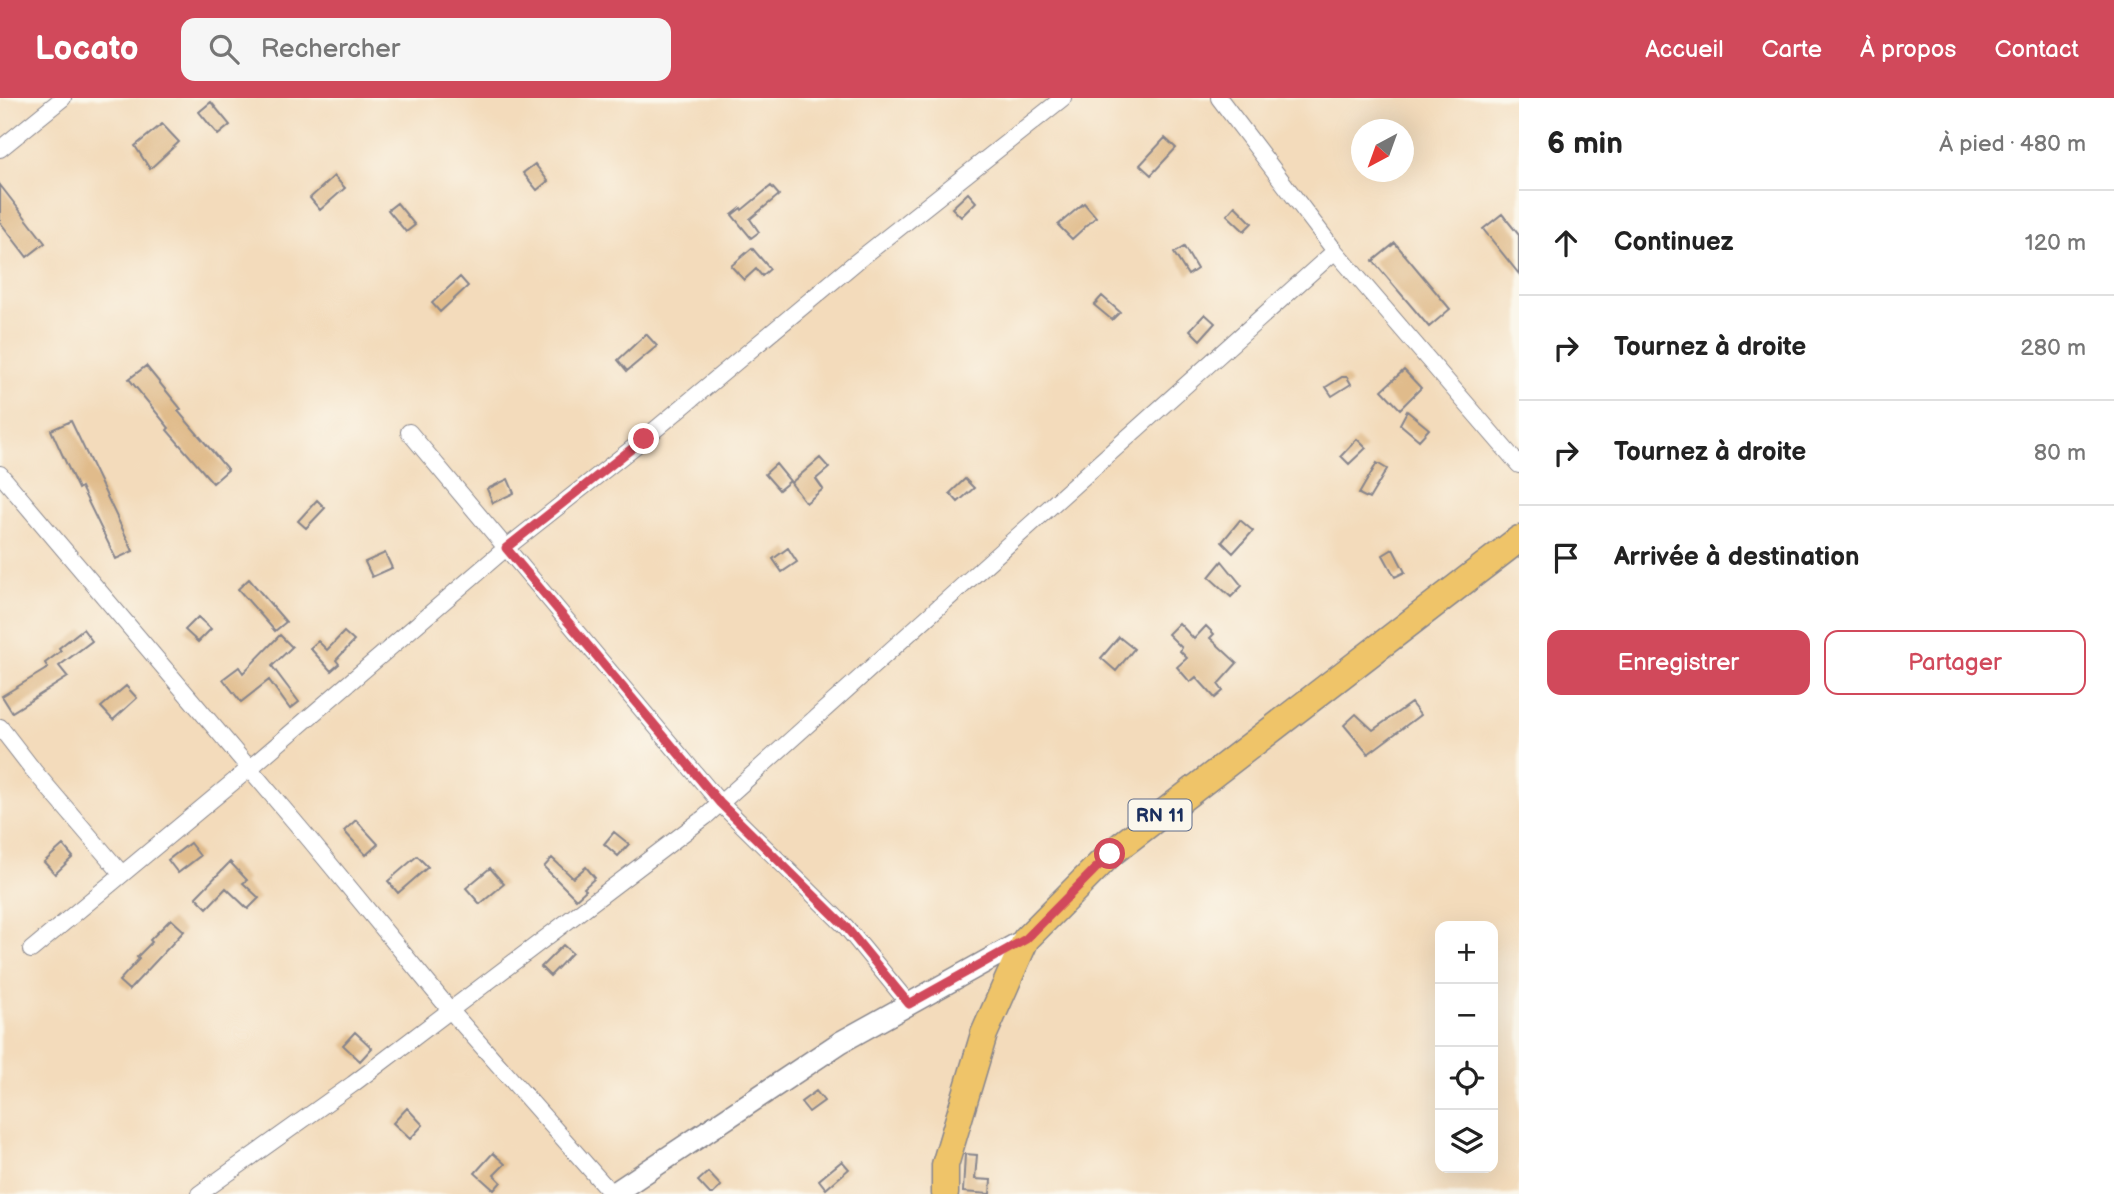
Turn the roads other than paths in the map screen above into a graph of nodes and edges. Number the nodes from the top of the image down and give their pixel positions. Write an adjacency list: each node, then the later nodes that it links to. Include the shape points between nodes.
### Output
1 (63, 98): 4 (street)
2 (1063, 98): 10 (street)
3 (1219, 98): 5 (street)
4 (0, 149)
5 (1335, 251): 7 (street); 13 (street)
6 (409, 432): 10 (street)
7 (1519, 465)
8 (0, 474): 12 (street)
9 (1519, 539): 15 (main road, RN 11, via 1110,854)
10 (506, 548): 12 (street); 13 (street)
11 (0, 727): 14 (street)
12 (250, 768): 14 (street); 18 (street)
13 (720, 803): 17 (street, via 846,927); 18 (street)
14 (122, 874): 16 (street)
15 (1026, 939): 17 (street); 21 (main road, RN 11, via 984,1034 945,1165)
16 (31, 950)
17 (909, 1004): 20 (street, via 841,1042)
18 (450, 1010): 19 (street); 20 (street)
19 (199, 1194)
20 (613, 1194)
21 (945, 1194)

